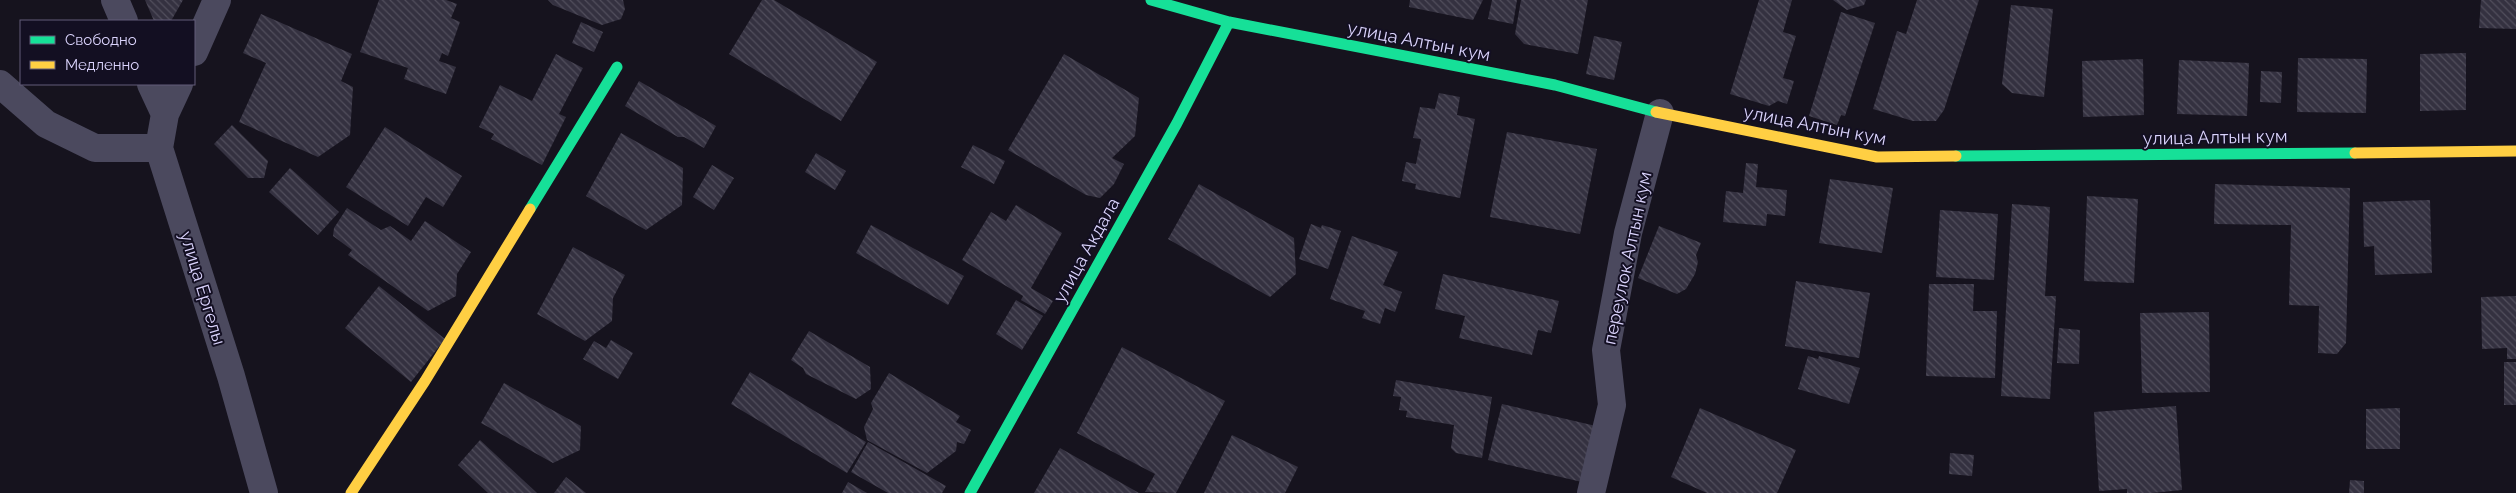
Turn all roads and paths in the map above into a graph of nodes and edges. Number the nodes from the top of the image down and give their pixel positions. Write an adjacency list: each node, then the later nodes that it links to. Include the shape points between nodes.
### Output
1 (114, 0): 4 (street)
2 (217, 0): 6 (street)
3 (1151, 0): 5 (street, улица Алтын кум)
4 (124, 20)
5 (1229, 22): 11 (street, улица Алтын кум, via 1555,85); 17 (street, улица Акдала, via 1177,123)
6 (195, 50)
7 (617, 67): 16 (street, via 425,381)
8 (0, 84): 13 (street, via 46,124 95,148)
9 (151, 85): 12 (street)
10 (179, 85): 12 (street, улица Ергелы)
11 (1660, 113): 14 (street, улица Алтын кум, via 1877,157); 18 (street, переулок Алтын кум, via 1628,233 1606,350 1612,405)
12 (165, 114): 13 (street, улица Ергелы)
13 (159, 148): 15 (street, улица Ергелы)
14 (2516, 151)
15 (264, 493)
16 (351, 493)
17 (970, 493)
18 (1591, 493)

